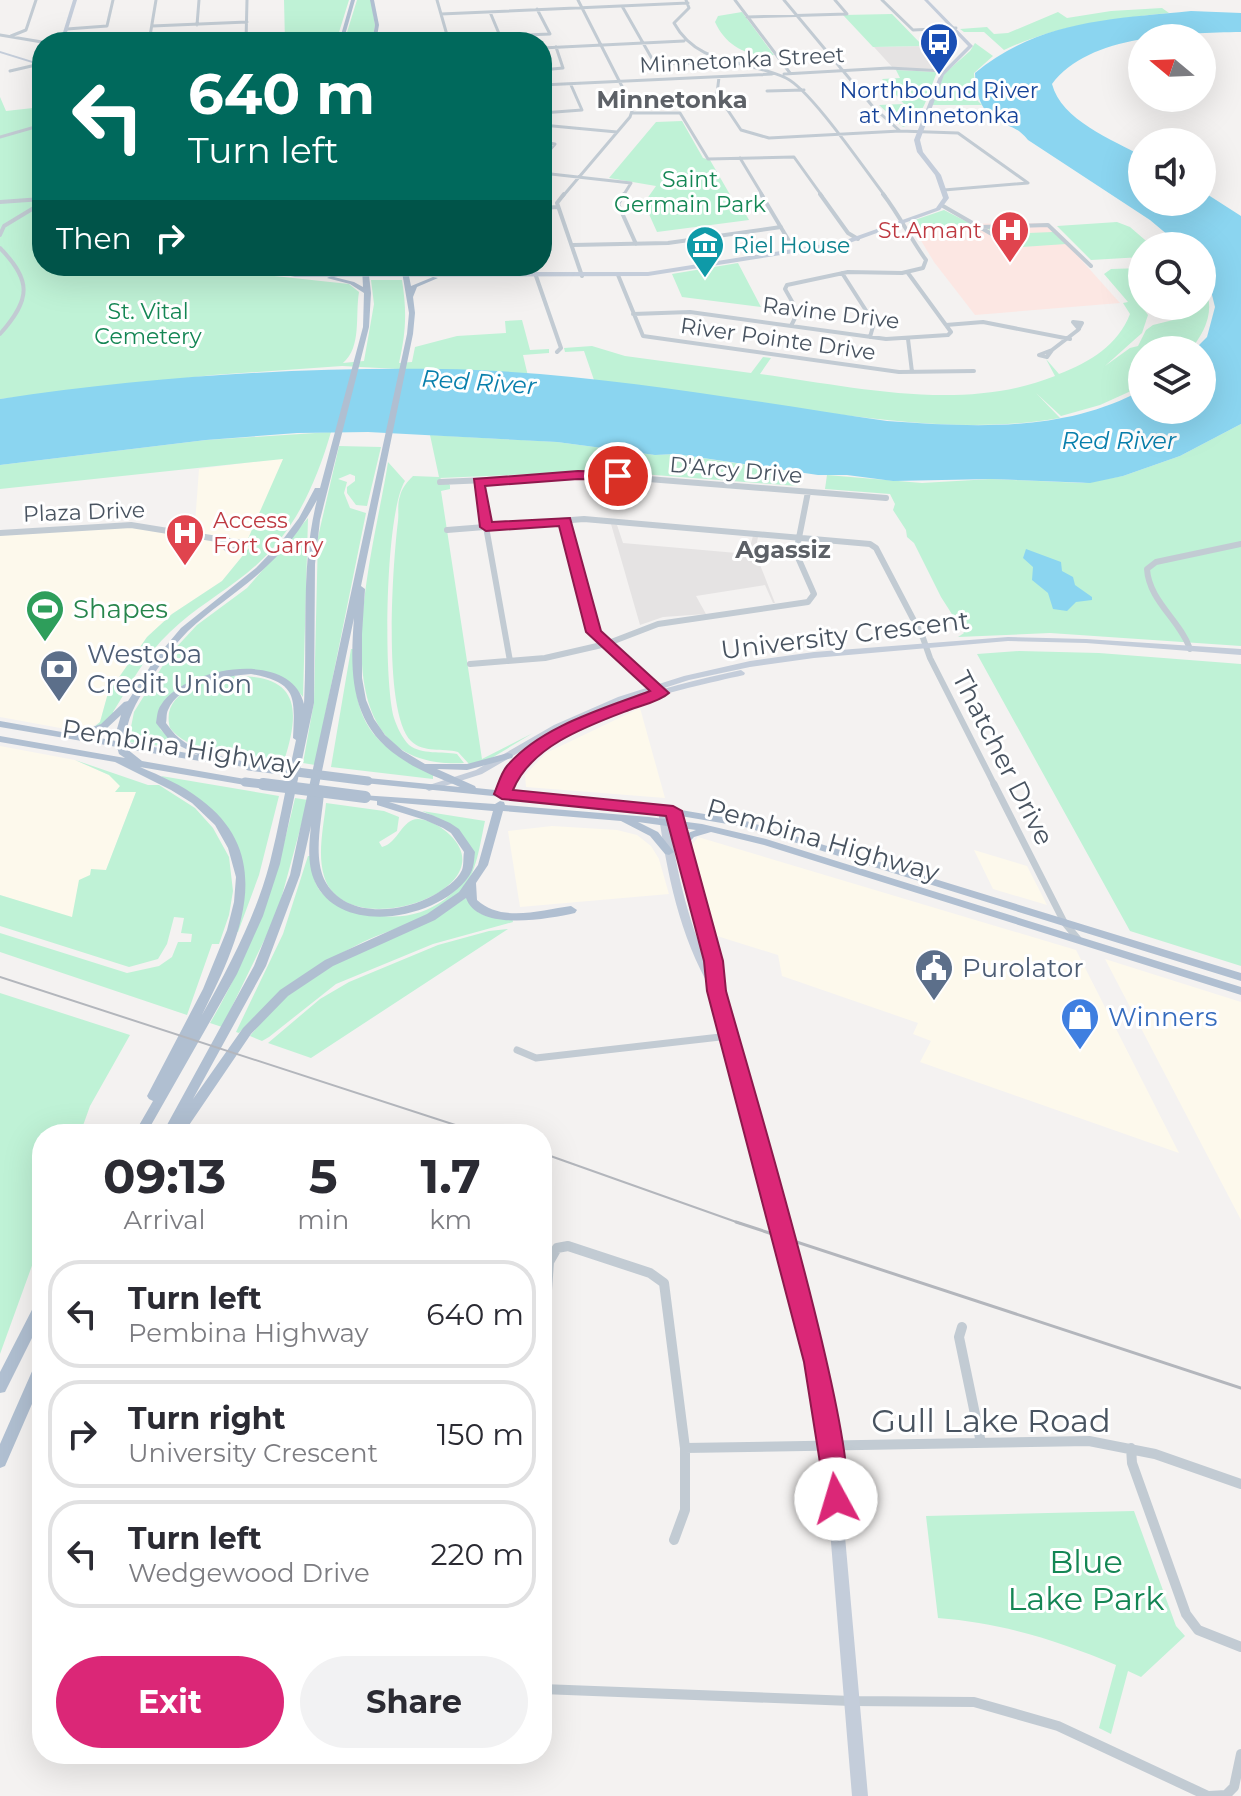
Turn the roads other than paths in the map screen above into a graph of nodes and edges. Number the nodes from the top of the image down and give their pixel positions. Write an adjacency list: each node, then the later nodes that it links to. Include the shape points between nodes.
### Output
1 (36, 0): 39 (street, via 26,30)
2 (75, 0): 29 (street)
3 (113, 0): 29 (street, via 107,26)
4 (156, 0): 27 (street)
5 (199, 0): 26 (street)
6 (247, 0): 25 (street)
7 (353, 0): 33 (main road)
8 (372, 0): 34 (main road)
9 (437, 0): 22 (street)
10 (578, 0): 19 (street)
11 (735, 0): 24 (street)
12 (784, 0): 23 (street)
13 (835, 0): 23 (street, via 847,14)
14 (882, 0): 28 (street, via 913,30)
15 (926, 0): 28 (street)
16 (687, 1): 17 (street); 41 (street, via 687,12 674,23)
17 (642, 2): 18 (street)
18 (622, 6): 19 (street); 42 (street)
19 (582, 8): 20 (street); 43 (street)
20 (537, 9): 21 (street); 37 (street)
21 (490, 12): 22 (street); 36 (street)
22 (441, 14): 35 (street)
23 (798, 16): 24 (street); 52 (street)
24 (747, 17): 54 (street)
25 (247, 22): 26 (street); 32 (street)
26 (197, 25): 27 (street)
27 (152, 26): 31 (street)
28 (956, 28): 53 (street, via 971,47)
29 (67, 29): 30 (street)
30 (66, 32)
31 (151, 32)
32 (246, 32)
33 (344, 32)
34 (376, 32)
35 (446, 32)
36 (498, 32)
37 (549, 32)
38 (0, 35): 39 (street)
39 (11, 36): 40 (street)
40 (32, 40)
41 (684, 41): 42 (street); 47 (street)
42 (643, 43): 43 (street); 47 (street, via 657,65)
43 (602, 45): 45 (street); 57 (street)
44 (552, 47): 45 (street)
45 (556, 47): 50 (street, via 563,68)
46 (0, 52): 48 (street)
47 (720, 58): 55 (street)
48 (32, 62)
49 (32, 67): 51 (street)
50 (552, 69)
51 (10, 71)
52 (843, 71): 53 (street, Minnetonka Street); 54 (street, Minnetonka Street); 68 (street)
53 (944, 71): 64 (street)
54 (790, 73): 55 (street, Minnetonka Street)
55 (779, 74): 56 (street, Minnetonka Street); 60 (street)
56 (719, 77): 57 (street, Minnetonka Street); 71 (street, via 717,94 743,132 769,138)
57 (620, 82): 59 (street, Minnetonka Street); 63 (street)
58 (552, 85): 59 (street, Minnetonka Street)
59 (571, 85): 62 (street, via 582,110)
60 (804, 90): 61 (street); 71 (street)
61 (767, 91)
62 (552, 112)
63 (632, 113): 69 (street); 73 (street, via 678,112 708,159)
64 (926, 113): 65 (street); 70 (street)
65 (944, 115)
66 (552, 126): 69 (street)
67 (32, 128): 72 (street)
68 (900, 131): 70 (street); 71 (street)
69 (617, 132): 77 (street)
70 (918, 133): 74 (street, via 958,133); 78 (street, via 918,147)
71 (839, 135): 85 (street)
72 (0, 137)
73 (740, 158): 87 (street); 91 (street, via 794,157 848,233)
74 (1004, 166): 75 (street); 78 (street, via 1027,184)
75 (993, 167)
76 (552, 173): 77 (street)
77 (579, 176): 83 (street, via 559,198); 92 (street, via 632,183 618,204)
78 (944, 190): 81 (street)
79 (32, 201): 80 (street)
80 (0, 202)
81 (943, 206): 85 (street); 88 (street)
82 (552, 207): 83 (street)
83 (558, 207): 93 (street)
84 (32, 208): 86 (street)
85 (904, 221): 91 (street); 98 (street, via 926,262)
86 (2, 227): 89 (street)
87 (781, 227): 92 (street); 95 (street)
88 (980, 227): 90 (street); 96 (street, via 1048,225)
89 (0, 235)
90 (995, 237)
91 (858, 239): 95 (street)
92 (636, 244): 93 (street)
93 (573, 245): 104 (street)
94 (0, 248): 115 (street, via 22,273 23,290 20,307)
95 (795, 251): 99 (street)
96 (1091, 266)
97 (842, 273): 98 (street); 113 (street, via 785,286 798,312); 116 (street, via 874,323)
98 (908, 273): 112 (street, Ravine Drive)
99 (618, 275): 104 (street); 111 (street, River Pointe Drive)
100 (316, 276): 105 (street)
101 (333, 276): 105 (main road)
102 (515, 276): 103 (street); 108 (street)
103 (536, 276): 104 (street); 120 (street, via 561,348)
104 (582, 276)
105 (329, 277): 106 (street); 109 (main road)
106 (366, 277): 107 (street); 109 (main road)
107 (406, 277): 108 (street); 110 (main road)
108 (435, 277): 110 (main road, via 414,286)
109 (368, 293): 123 (main road, via 362,347)
110 (410, 297): 135 (main road, via 408,347)
111 (633, 314): 113 (street, Ravine Drive, via 690,312); 122 (street, River Pointe Drive, via 647,337)
112 (946, 325): 117 (street, Ravine Drive, via 948,335); 118 (street, via 983,322)
113 (791, 326): 116 (street, Ravine Drive)
114 (1079, 329): 118 (street)
115 (0, 334)
116 (870, 337): 117 (street, Ravine Drive)
117 (908, 339): 122 (street)
118 (1070, 339): 119 (street)
119 (1052, 350)
120 (557, 352)
121 (974, 371): 122 (street, River Pointe Drive)
122 (912, 372)
123 (331, 460): 144 (main road, via 310,508 287,540 175,640); 151 (main road, via 313,542 311,681)
124 (440, 482): 125 (street, D'Arcy Drive)
125 (478, 482): 126 (street, D'Arcy Drive, via 598,475); 129 (street)
126 (808, 492): 127 (street, D'Arcy Drive); 132 (street)
127 (886, 498)
128 (565, 521): 129 (street, Thatcher Drive); 132 (street, Thatcher Drive, via 611,520); 136 (street, via 591,626)
129 (486, 527): 130 (street, Thatcher Drive); 141 (street)
130 (447, 530)
131 (0, 533): 133 (street, Plaza Drive, via 131,525)
132 (799, 537): 136 (street, via 797,558 814,594 808,602 672,621); 137 (street, Thatcher Drive, via 876,548)
133 (216, 539)
134 (1241, 544): 138 (street, via 1156,562 1147,569 1149,585 1182,628)
135 (363, 549): 149 (main road); 153 (main road, via 357,653 361,704 381,738)
136 (606, 644): 141 (street); 143 (street)
137 (927, 648): 138 (street, University Crescent, via 1042,639); 140 (street, University Crescent, via 1052,645); 143 (street, University Crescent, via 761,668); 172 (street, Thatcher Drive)
138 (1190, 649): 139 (street, University Crescent)
139 (1241, 652)
140 (1241, 659)
141 (510, 661): 142 (street)
142 (470, 664)
143 (658, 690): 150 (street, University Crescent, via 571,720); 159 (street, University Crescent, via 543,744 513,770)
144 (138, 694): 146 (main road, via 104,726); 148 (main road, via 124,720)
145 (0, 724): 146 (main road, Pembina Highway)
146 (70, 736): 148 (main road, Pembina Highway)
147 (0, 739): 152 (main road, Pembina Highway)
148 (121, 745): 154 (main road); 155 (main road, Pembina Highway)
149 (321, 755): 160 (main road, via 316,862 326,892 347,907 387,913 423,907 453,889 469,863 459,835 433,819); 181 (main road, via 301,854 270,944)
150 (508, 756): 153 (main road, via 467,767); 156 (street, University Crescent)
151 (299, 758): 155 (main road, via 299,700 277,678 252,672 222,674 188,685 169,701 162,719 172,738); 180 (main road, via 275,864 252,928 223,990)
152 (119, 761): 154 (main road, Pembina Highway); 179 (main road, via 206,809 234,848 241,879 221,957)
153 (421, 765): 156 (main road)
154 (143, 766): 160 (main road, Pembina Highway, bridge)
155 (249, 766): 157 (main road, Pembina Highway, bridge)
156 (455, 781): 157 (street, University Crescent); 158 (main road)
157 (429, 788): 158 (main road, Pembina Highway)
158 (481, 792): 159 (main road, Pembina Highway)
159 (502, 794): 161 (main road, via 481,801); 162 (main road); 164 (main road, Pembina Highway)
160 (365, 797): 161 (main road, Pembina Highway)
161 (430, 804): 162 (main road, Pembina Highway)
162 (498, 809): 163 (main road, Pembina Highway); 167 (main road)
163 (521, 811): 165 (main road, Pembina Highway); 167 (main road)
164 (669, 816): 165 (main road, Pembina Highway); 166 (main road, Pembina Highway); 168 (street); 169 (street); 172 (main road, Pembina Highway, via 767,829)
165 (614, 817): 169 (main road, via 654,834)
166 (712, 829): 168 (main road, via 690,835); 173 (main road, Pembina Highway)
167 (491, 835): 170 (main road)
168 (681, 845): 175 (street)
169 (669, 852): 175 (street, via 692,938)
170 (472, 884): 171 (main road, via 471,901 492,915); 182 (main road, via 441,912 329,963 284,993 247,1031)
171 (571, 910)
172 (1064, 922): 173 (street, Thatcher Drive); 174 (main road, Pembina Highway)
173 (1078, 939): 176 (main road, Pembina Highway)
174 (1241, 977)
175 (717, 991): 177 (street)
176 (1241, 991)
177 (729, 1036): 178 (street, via 536,1058); 189 (street, via 815,1362)
178 (517, 1050)
179 (143, 1124)
180 (144, 1124)
181 (174, 1124)
182 (183, 1124)
183 (552, 1257): 190 (street, via 557,1248 568,1246 656,1276 665,1287)
184 (32, 1324): 186 (main road)
185 (962, 1327): 188 (street, via 959,1337)
186 (0, 1387)
187 (32, 1387): 192 (main road)
188 (981, 1443): 189 (street, Gull Lake Road); 191 (street, Gull Lake Road, via 1089,1441)
189 (830, 1446): 190 (street, Gull Lake Road); 197 (street)
190 (685, 1448): 194 (street, via 685,1510)
191 (1131, 1448): 193 (street, Gull Lake Road); 195 (street, via 1186,1614 1198,1630)
192 (0, 1461)
193 (1241, 1484)
194 (674, 1540)
195 (1241, 1647)
196 (552, 1689): 197 (street)
197 (851, 1701): 199 (street); 200 (street, via 974,1702 1007,1709 1058,1726)
198 (1241, 1754): 200 (street, via 1234,1787 1226,1795)
199 (860, 1796)
200 (1208, 1796)

